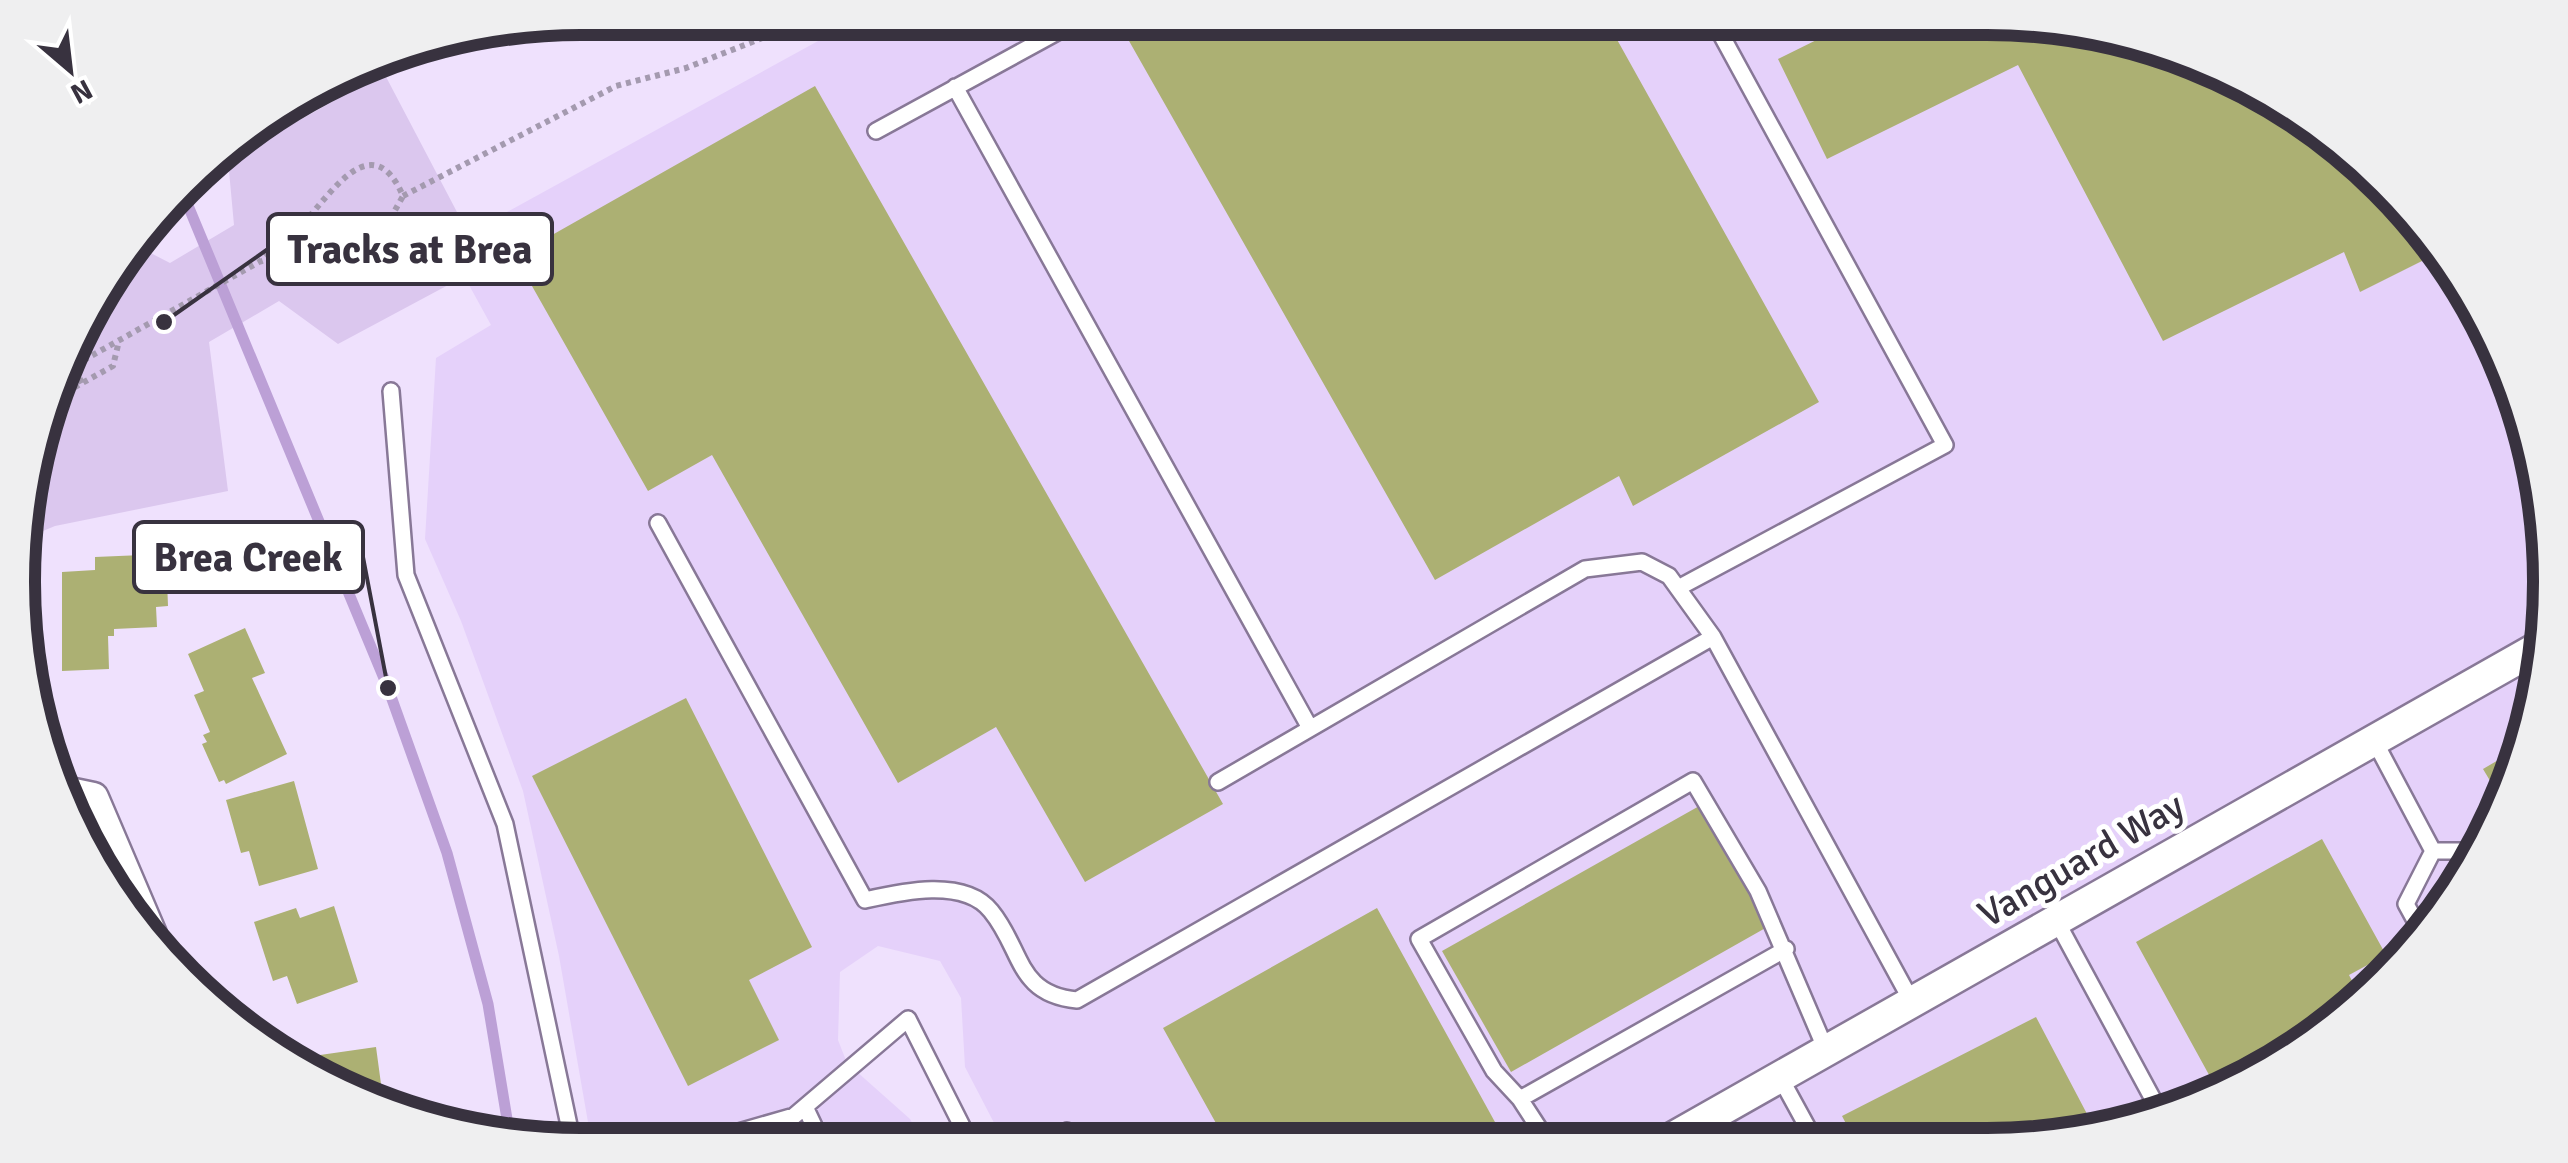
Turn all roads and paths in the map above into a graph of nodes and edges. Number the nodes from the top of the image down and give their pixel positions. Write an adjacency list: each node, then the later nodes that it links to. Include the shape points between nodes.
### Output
1 (771, 35): 6 (path, via 616,86)
2 (1051, 35): 4 (lane)
3 (1721, 35): 15 (lane, via 1945,445)
4 (955, 87): 5 (lane); 18 (lane)
5 (876, 131)
6 (402, 196): 7 (path, via 389,222); 7 (path, via 385,169 344,174 305,222)
7 (259, 262): 8 (path)
8 (119, 341): 9 (path); 11 (path, via 113,366)
9 (82, 360)
10 (76, 375): 11 (path)
11 (82, 383): 12 (path)
12 (70, 389)
13 (391, 391): 34 (lane, via 406,575 505,824)
14 (658, 523): 16 (lane, via 865,900 908,891 972,899 990,909 1034,985 1054,998 1077,1000)
15 (1678, 588): 16 (lane); 18 (lane, via 1642,562 1585,569)
16 (1712, 637): 28 (lane)
17 (2528, 653): 19 (street, Vanguard Way)
18 (1310, 728): 20 (lane)
19 (2374, 740): 22 (lane); 25 (street, Vanguard Way)
20 (1218, 782)
21 (81, 795): 24 (street)
22 (2433, 851): 23 (lane); 26 (lane, via 2406,904)
23 (2462, 851)
24 (124, 880)
25 (2056, 920): 28 (street, Vanguard Way); 32 (lane)
26 (2415, 920)
27 (1786, 949): 29 (lane); 31 (lane); 31 (lane, via 1693,780 1419,939 1494,1072)
28 (1912, 1002): 29 (street, Vanguard Way)
29 (1826, 1050): 30 (street, Vanguard Way)
30 (1780, 1077): 39 (street, Vanguard Way); 40 (lane)
31 (1520, 1098): 38 (lane)
32 (2154, 1101)
33 (806, 1109): 35 (lane); 36 (lane); 37 (lane, via 908,1019)
34 (570, 1128)
35 (746, 1128)
36 (815, 1128)
37 (963, 1128)
38 (1539, 1128)
39 (1690, 1128)
40 (1807, 1128)

